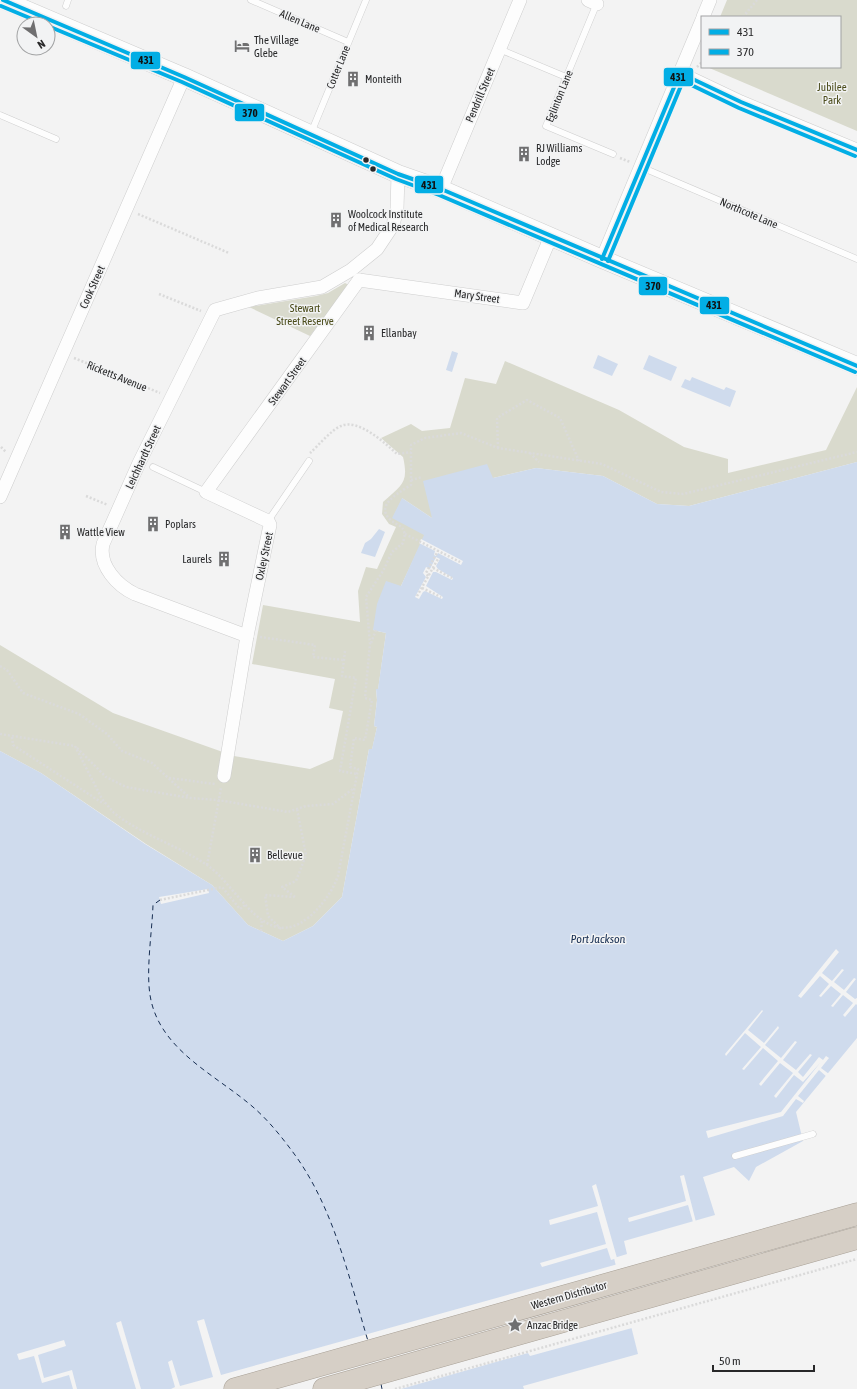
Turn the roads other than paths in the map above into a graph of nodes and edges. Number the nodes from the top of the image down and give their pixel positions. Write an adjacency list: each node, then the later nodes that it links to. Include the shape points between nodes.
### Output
1 (3, 0): 12 (street)
2 (251, 0): 9 (lane, Allen Lane)
3 (366, 0): 9 (lane, Cotter Lane)
4 (520, 0): 10 (street, Pendrill Street)
5 (710, 0): 7 (street)
6 (594, 1): 13 (lane, Eglinton Lane)
7 (703, 16)
8 (701, 22): 11 (street)
9 (348, 42): 15 (lane, Cotter Lane)
10 (499, 50): 13 (lane); 21 (street, Pendrill Street)
11 (680, 73): 17 (street, via 741,102); 19 (street)
12 (184, 77): 15 (street); 30 (street, Cook Street)
13 (566, 77): 18 (lane, Eglinton Lane, via 546,126)
14 (0, 115): 16 (lane)
15 (310, 135): 20 (street)
16 (56, 139)
17 (857, 150)
18 (613, 154)
19 (641, 167): 23 (street); 24 (lane, Northcote Lane)
20 (398, 174): 21 (street); 25 (street, Leichhardt Street, via 397,209 392,225 377,249)
21 (441, 189): 22 (street)
22 (551, 236): 23 (street); 25 (street, Mary Street, via 523,303)
23 (602, 259): 26 (street)
24 (857, 259)
25 (355, 275): 29 (street, Stewart Street); 32 (street, Leichhardt Street, via 322,287 258,298 216,309 102,548 106,564 117,582 135,594)
26 (857, 366)
27 (309, 461): 31 (lane)
28 (153, 467): 29 (lane)
29 (206, 492): 31 (street, Oxley Street)
30 (0, 497)
31 (268, 521): 32 (street, Oxley Street, via 270,526)
32 (247, 636): 33 (street)
33 (224, 776)
34 (813, 1134): 35 (lane)
35 (735, 1156)
36 (857, 1214): 38 (highway, Western Distributor)
37 (857, 1238): 39 (highway)
38 (235, 1389)
39 (324, 1389)

